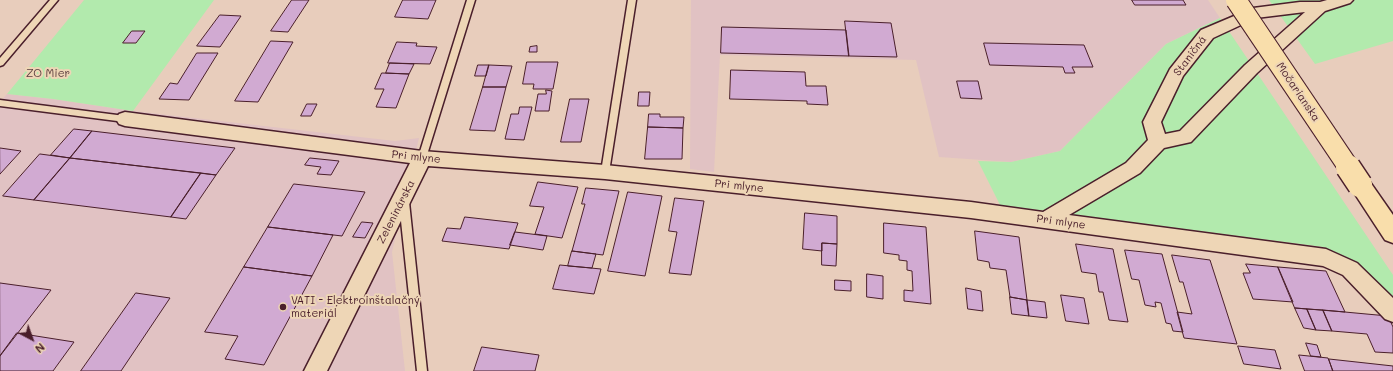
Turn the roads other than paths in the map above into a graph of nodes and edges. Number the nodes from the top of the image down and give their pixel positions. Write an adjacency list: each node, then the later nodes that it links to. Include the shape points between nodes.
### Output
1 (54, 0): 7 (lane)
2 (471, 0): 11 (lane, Zeleninárska)
3 (632, 0): 12 (lane)
4 (1236, 0): 15 (main road, Močarianska, bridge)
5 (1345, 0): 6 (street, Staničná)
6 (1320, 7): 10 (street, Staničná, via 1251,69 1185,137); 10 (street, Staničná, via 1254,13 1206,34 1176,73 1152,122)
7 (0, 63)
8 (0, 103): 9 (lane)
9 (125, 119): 11 (street, Pri mlyne)
10 (1158, 142): 14 (street, via 1133,168)
11 (422, 158): 12 (street, Pri mlyne); 13 (street, Zeleninárska)
12 (605, 172): 14 (street, Pri mlyne, via 963,209)
13 (403, 198): 17 (street, Zeleninárska); 18 (lane)
14 (1045, 220): 16 (street, Pri mlyne, via 1326,258 1350,269)
15 (1393, 233)
16 (1393, 312)
17 (315, 371)
18 (422, 371)

